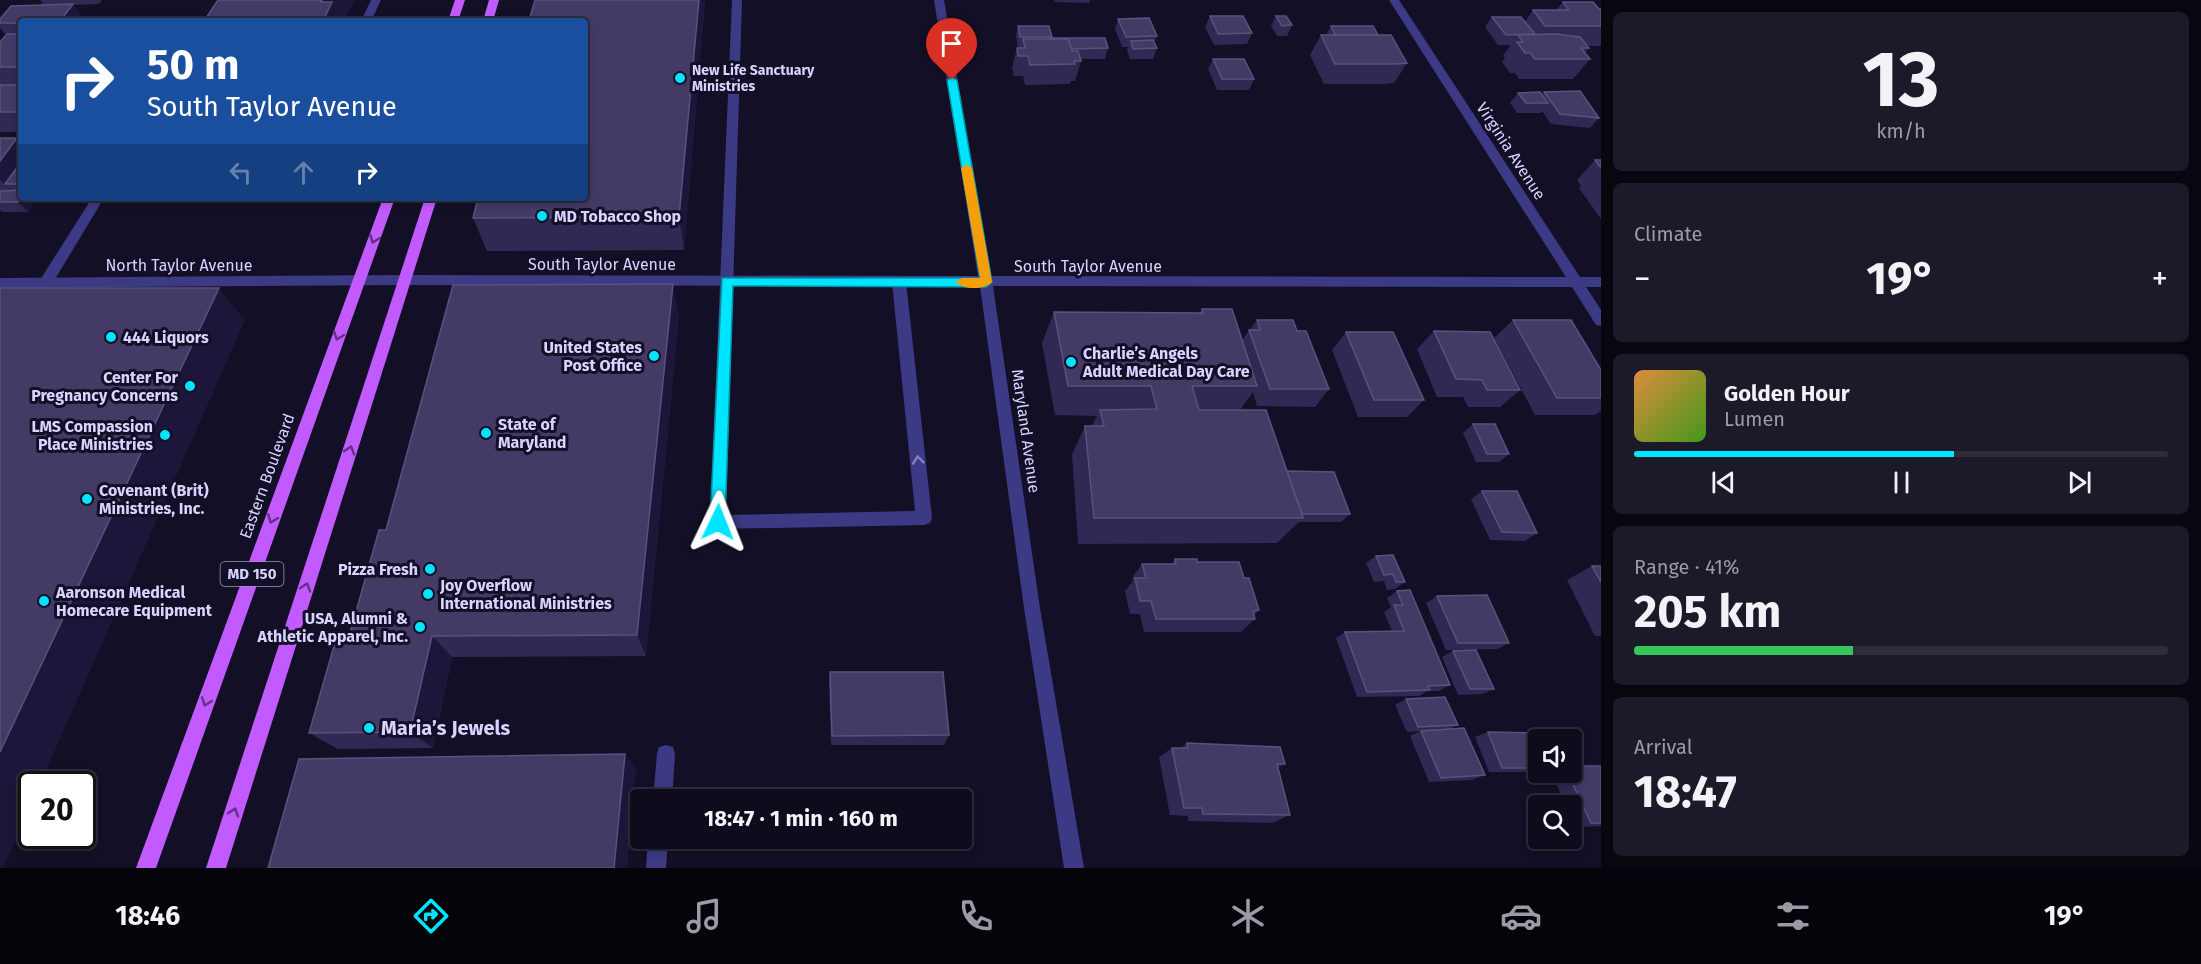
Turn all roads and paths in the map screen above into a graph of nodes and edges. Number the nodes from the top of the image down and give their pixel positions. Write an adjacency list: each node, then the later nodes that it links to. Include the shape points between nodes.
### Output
1 (376, 0): 7 (street)
2 (460, 0): 8 (main road)
3 (494, 0): 9 (main road)
4 (737, 0): 15 (street)
5 (939, 0): 18 (street, Maryland Avenue)
6 (1394, 0): 19 (street, Virginia Avenue)
7 (367, 18)
8 (454, 18)
9 (489, 18)
10 (96, 201): 16 (street)
11 (387, 201): 14 (main road, Eastern Boulevard / MD 150, one-way to 14)
12 (430, 201): 13 (main road, MD 150)
13 (405, 280): 14 (street, South Taylor Avenue); 15 (street, South Taylor Avenue); 28 (main road, MD 150, one-way to 13)
14 (359, 281): 16 (street, North Taylor Avenue); 27 (main road, Eastern Boulevard / MD 150, one-way to 27)
15 (727, 281): 17 (street, South Taylor Avenue); 17 (street, one-way to 17, via 718,522 924,518)
16 (46, 282): 21 (street, North Taylor Avenue); 22 (street)
17 (899, 282): 18 (street, South Taylor Avenue)
18 (986, 282): 19 (street, South Taylor Avenue); 30 (street, Maryland Avenue)
19 (1576, 282): 20 (street, South Taylor Avenue); 23 (street, Virginia Avenue)
20 (1601, 282)
21 (0, 283)
22 (28, 310)
23 (1601, 321)
24 (666, 754): 25 (street)
25 (663, 789)
26 (657, 849): 29 (street)
27 (146, 868)
28 (216, 868)
29 (656, 868)
30 (1074, 868)

